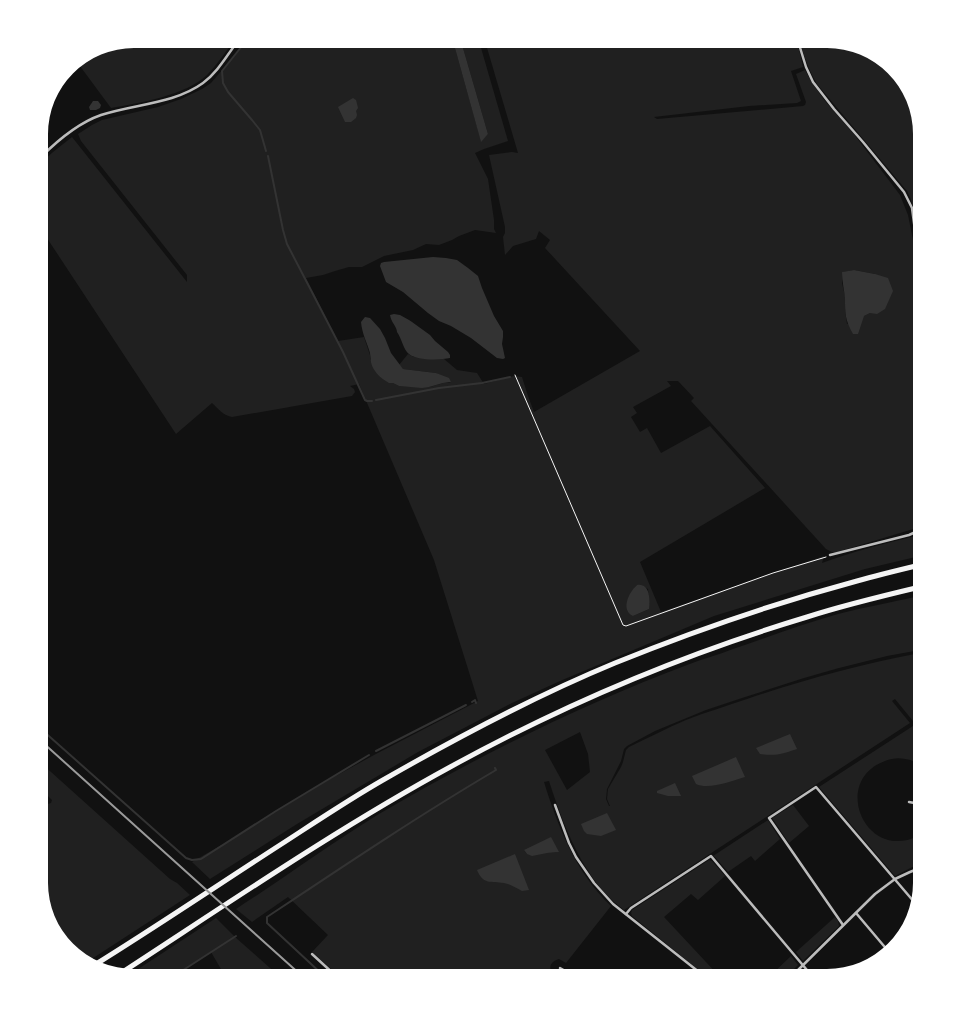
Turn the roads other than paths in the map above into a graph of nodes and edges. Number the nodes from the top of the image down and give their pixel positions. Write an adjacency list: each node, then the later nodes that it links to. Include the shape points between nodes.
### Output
1 (233, 48): 3 (street, via 207,80 198,86 163,100 103,114 75,128)
2 (800, 48): 4 (street, via 816,86 904,192)
3 (48, 151)
4 (913, 216)
5 (913, 533): 6 (street)
6 (830, 555)
7 (913, 567): 20 (highway, via 803,596 654,647 521,706 379,782)
8 (913, 589): 22 (highway, via 808,616 697,654 530,725 376,809)
9 (909, 802): 10 (street)
10 (913, 803)
11 (555, 805): 16 (street, via 569,843 583,868 613,904)
12 (913, 871): 13 (street)
13 (895, 879): 14 (street); 15 (street); 17 (street, via 816,787 769,818)
14 (911, 898)
15 (856, 913): 17 (street); 18 (street)
16 (626, 914): 21 (street, via 631,908 711,856); 24 (street)
17 (843, 925): 21 (street)
18 (885, 947)
19 (312, 954): 23 (street)
20 (100, 961)
21 (802, 965): 25 (street); 26 (street)
22 (128, 968)
23 (328, 969)
24 (695, 969)
25 (798, 969)
26 (806, 969)

